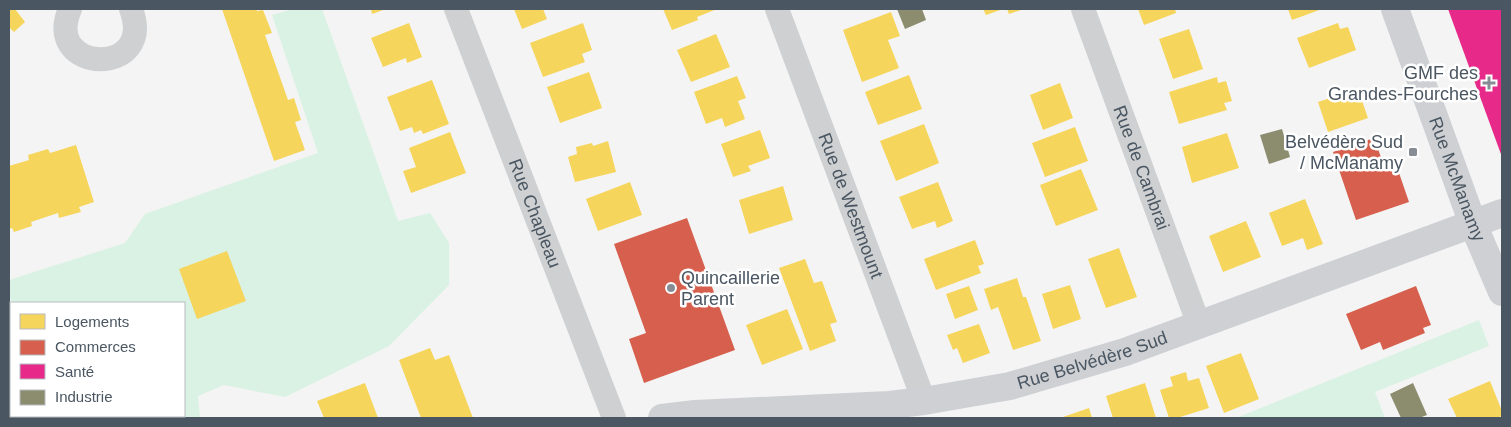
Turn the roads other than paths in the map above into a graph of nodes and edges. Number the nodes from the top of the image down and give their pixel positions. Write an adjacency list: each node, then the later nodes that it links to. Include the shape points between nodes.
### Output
1 (70, 9): 2 (street, via 65,27 72,46 91,59 103,60 114,58 131,42 135,31)
2 (131, 9)
3 (456, 9): 12 (street, Rue Chapleau)
4 (777, 9): 11 (street, Rue de Westmount)
5 (1083, 9): 10 (street, Rue de Cambrai)
6 (1395, 9): 8 (street, Rue McManamy)
7 (1502, 214): 8 (street, Rue Belvédère Sud)
8 (1473, 224): 9 (street, Rue McManamy); 10 (street, Rue Belvédère Sud)
9 (1502, 292)
10 (1199, 325): 11 (street, Rue Belvédère Sud, via 1125,352 1010,386)
11 (924, 401): 13 (street, Rue Belvédère Sud)
12 (614, 418)
13 (662, 418)

